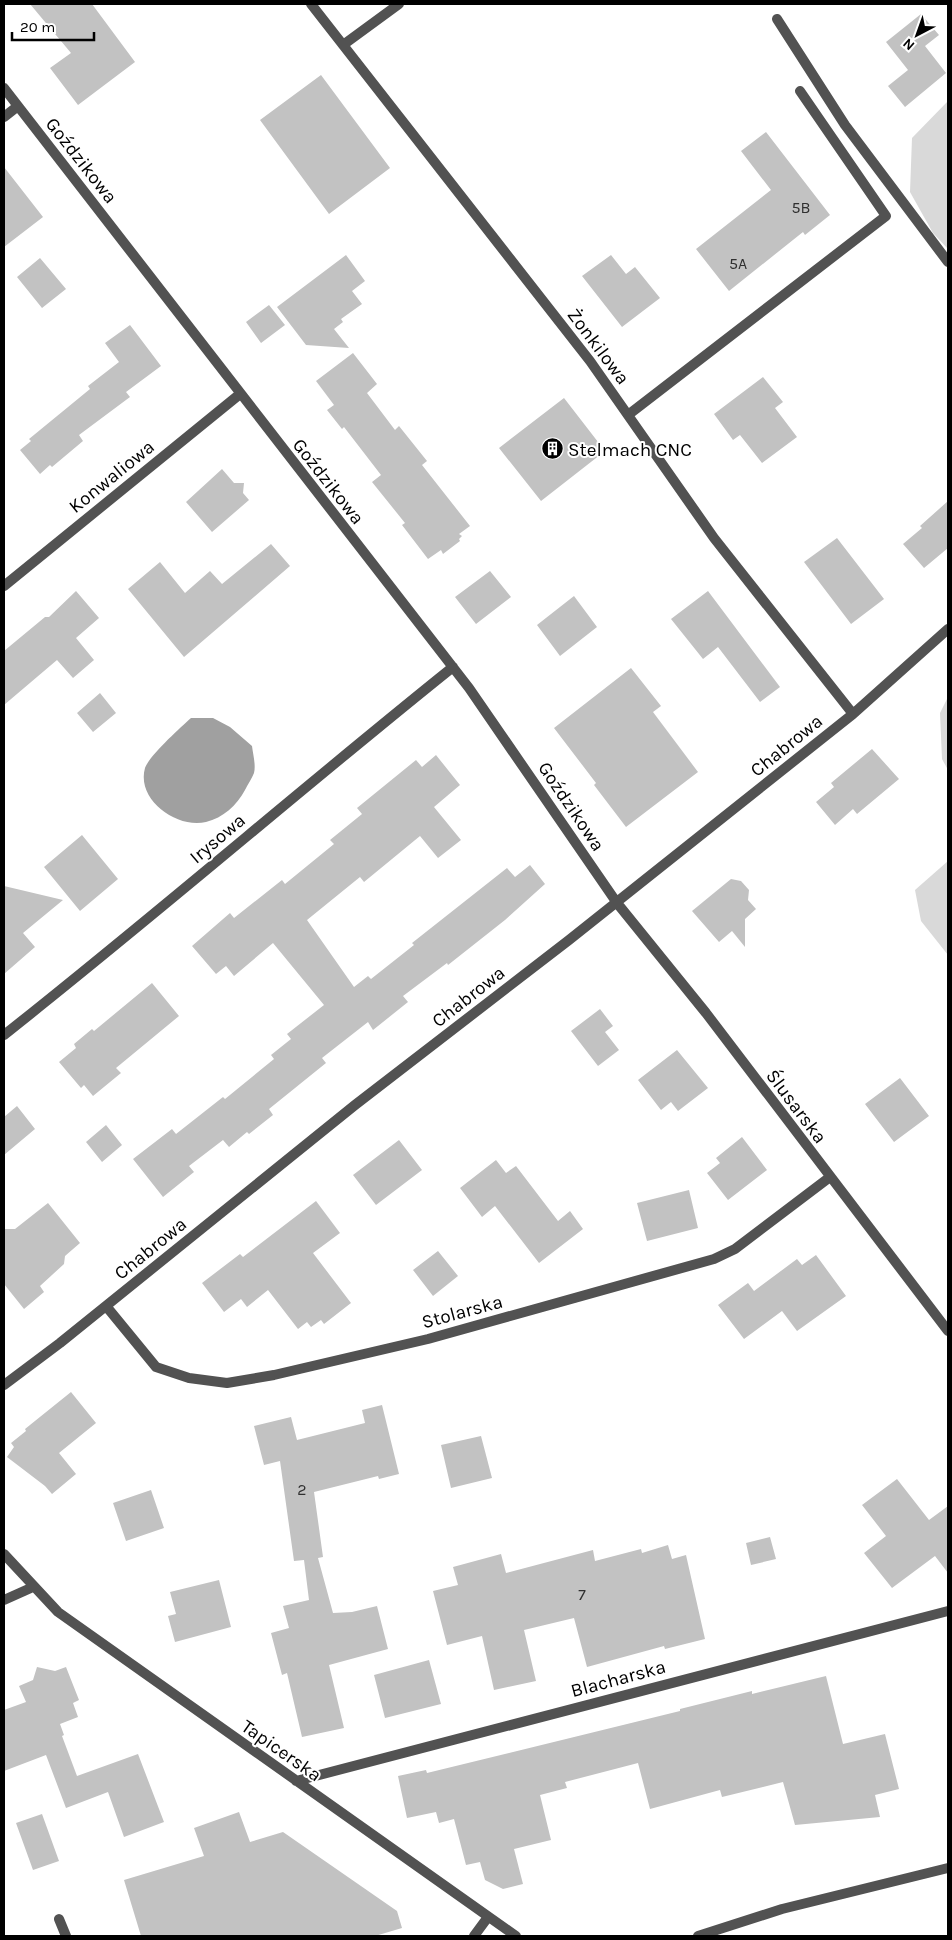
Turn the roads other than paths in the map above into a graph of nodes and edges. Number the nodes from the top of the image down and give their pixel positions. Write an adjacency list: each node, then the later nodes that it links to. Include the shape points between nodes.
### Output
1 (311, 4): 4 (street, Żonkilowa)
2 (399, 4): 4 (street)
3 (777, 19): 9 (street, via 845,126)
4 (343, 45): 11 (street, Żonkilowa, via 590,361)
5 (4, 88): 7 (street, Goździkowa)
6 (800, 91): 11 (street, via 886,216)
7 (18, 106): 8 (street); 10 (street, Goździkowa)
8 (4, 117)
9 (948, 262)
10 (240, 394): 12 (street, Konwaliowa); 14 (street, Goździkowa)
11 (628, 416): 15 (street, Żonkilowa, via 714,538)
12 (4, 586)
13 (948, 628): 15 (street, Chabrowa)
14 (453, 667): 16 (street, Goździkowa); 17 (street, Irysowa)
15 (853, 714): 16 (street, Chabrowa)
16 (617, 903): 18 (street, Ślusarska, via 706,1013); 19 (street, Chabrowa, via 355,1105)
17 (4, 1035)
18 (830, 1177): 19 (street, Stolarska, via 735,1248 714,1259 428,1339 246,1380 227,1383 189,1378 156,1366); 20 (street, Ślusarska)
19 (106, 1306): 21 (street, Chabrowa)
20 (948, 1331)
21 (4, 1385)
22 (4, 1554): 23 (street, Tapicerska)
23 (33, 1587): 24 (street); 26 (street, Tapicerska, via 58,1612)
24 (4, 1600)
25 (948, 1611): 26 (street, Blacharska)
26 (296, 1781): 28 (street, Tapicerska)
27 (948, 1868): 33 (street, via 782,1909)
28 (488, 1917): 31 (street); 32 (street, Tapicerska)
29 (59, 1919): 30 (street)
30 (66, 1936)
31 (474, 1936)
32 (516, 1936)
33 (698, 1936)

